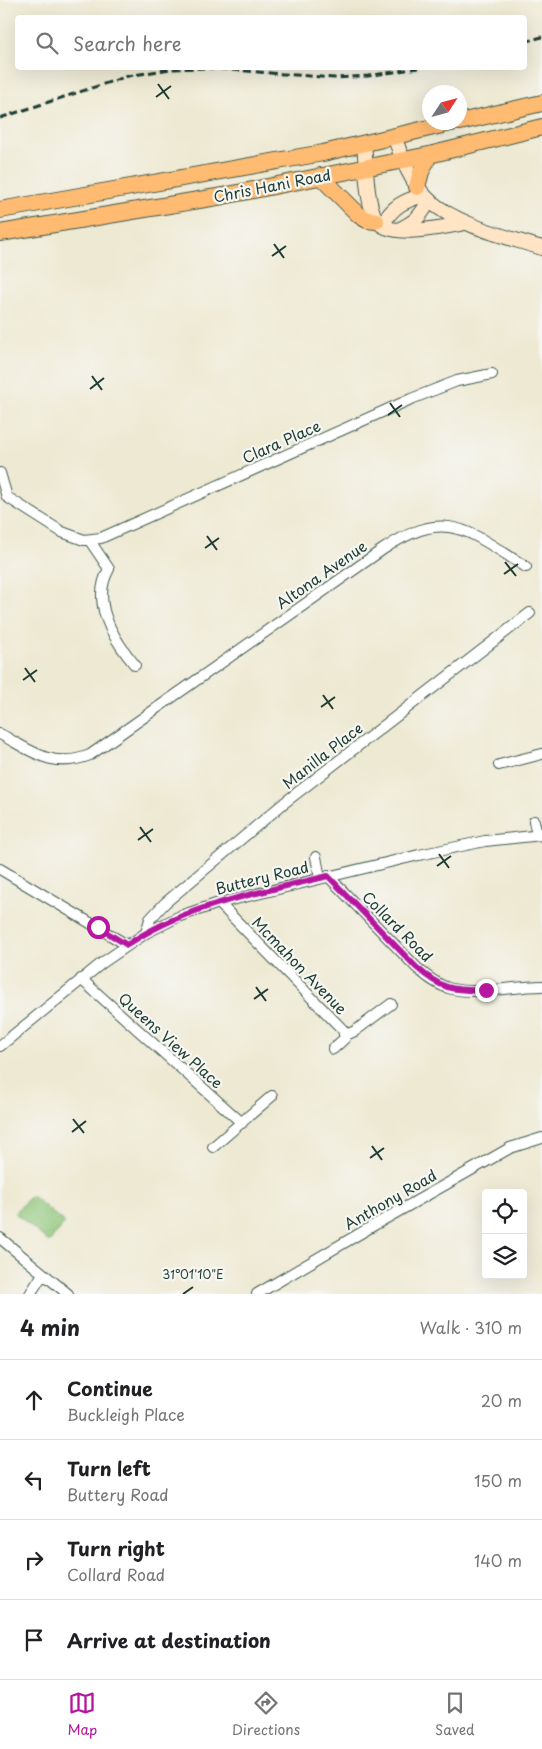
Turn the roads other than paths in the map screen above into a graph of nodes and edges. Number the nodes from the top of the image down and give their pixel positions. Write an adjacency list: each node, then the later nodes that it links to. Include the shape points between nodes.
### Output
1 (542, 103): 2 (main road)
2 (467, 120)
3 (542, 127): 7 (main road, Chris Hani Road)
4 (422, 130): 5 (main road, Chris Hani Road)
5 (394, 136): 6 (main road, Chris Hani Road); 8 (street)
6 (364, 143): 9 (street); 12 (main road, Chris Hani Road, via 323,154)
7 (429, 155): 8 (main road, Chris Hani Road); 11 (main road, via 421,172)
8 (402, 160): 9 (main road, Chris Hani Road); 11 (street)
9 (366, 166): 10 (main road, Chris Hani Road); 13 (street, via 370,206)
10 (320, 176): 13 (main road, via 359,216); 16 (main road, Chris Hani Road, via 222,196)
11 (423, 194): 13 (street, via 398,205); 14 (street); 15 (street, via 422,214)
12 (0, 210)
13 (379, 223): 15 (street)
14 (465, 224): 15 (street, via 416,231); 17 (street)
15 (397, 230)
16 (0, 233)
17 (542, 248)
18 (492, 374): 21 (street, Clara Place, via 457,381 411,399 110,534)
19 (0, 473): 20 (street)
20 (4, 500): 21 (street, via 62,532)
21 (87, 541): 24 (street, via 109,570 102,582 108,620 117,642)
22 (526, 567): 25 (street, Altona Avenue, via 470,531 427,527 407,534 90,755 76,759 47,759)
23 (530, 613): 34 (street, Manilla Place, via 284,802 164,902 150,919)
24 (135, 665)
25 (0, 734)
26 (542, 754): 27 (street)
27 (499, 765)
28 (534, 821): 29 (street)
29 (539, 835): 32 (street, Buttery Road, via 485,841)
30 (316, 857): 32 (street)
31 (0, 869): 35 (street)
32 (324, 877): 33 (street, Buttery Road); 37 (street, Collard Road, via 430,979 451,989 465,991)
33 (219, 903): 34 (street, Buttery Road, via 180,916); 39 (street, Mcmahon Avenue)
34 (146, 933): 35 (street, Buttery Road)
35 (127, 945): 36 (street, Buttery Road)
36 (81, 979): 40 (street, Buttery Road); 43 (street, Queens View Place)
37 (542, 986)
38 (391, 1004): 39 (street)
39 (346, 1035): 41 (street, Mcmahon Avenue)
40 (0, 1046)
41 (333, 1049)
42 (272, 1096): 43 (street)
43 (242, 1123): 45 (street)
44 (542, 1138): 50 (street, Anthony Road, via 502,1153)
45 (214, 1147)
46 (0, 1238): 47 (street)
47 (43, 1274): 48 (street); 49 (street)
48 (30, 1294)
49 (68, 1294)
50 (256, 1294)

